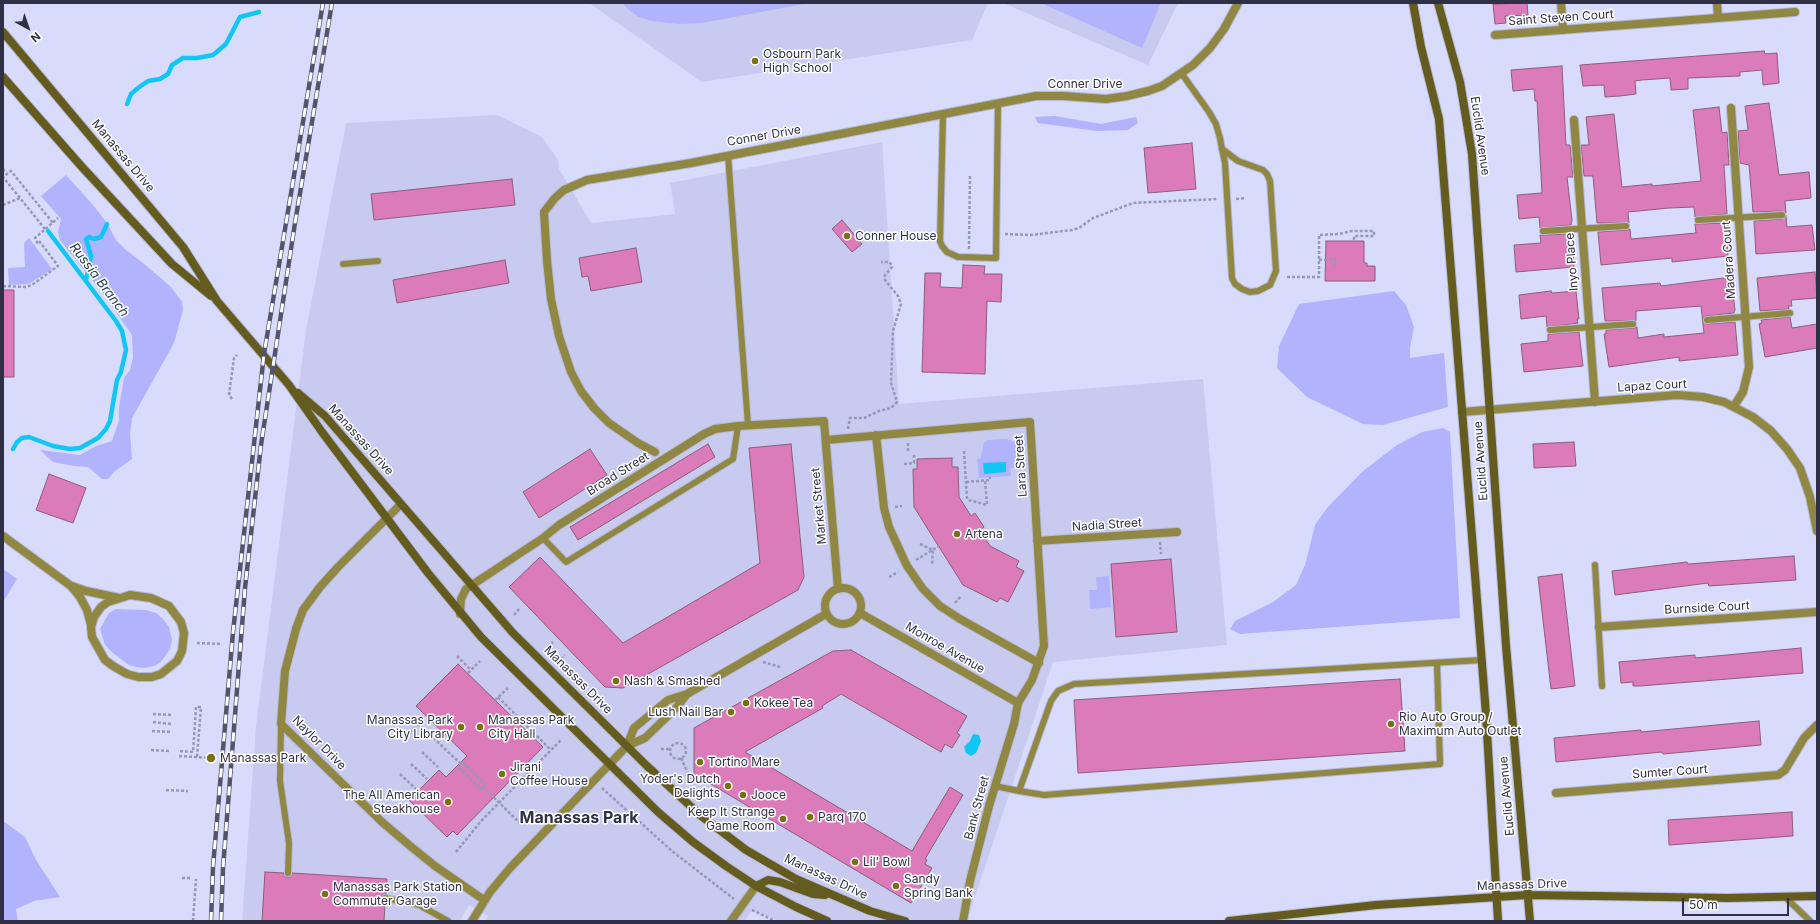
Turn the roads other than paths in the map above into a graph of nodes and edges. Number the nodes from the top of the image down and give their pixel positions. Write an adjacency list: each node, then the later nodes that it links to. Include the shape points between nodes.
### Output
1 (1238, 3): 11 (street, Conner Drive, via 1210,48)
2 (1413, 3): 38 (main road, Euclid Avenue, via 1439,119)
3 (1438, 3): 37 (main road, Euclid Avenue, via 1460,82 1472,154)
4 (1561, 3): 8 (street)
5 (1717, 3): 7 (street)
6 (1795, 12): 7 (street, Saint Steven Court)
7 (1718, 18): 8 (street, Saint Steven Court)
8 (1563, 30): 10 (street, Saint Steven Court)
9 (3, 32): 27 (main road, Manassas Drive, via 183,247)
10 (1495, 35)
11 (1182, 74): 13 (street, Conner Drive, via 1162,86 1127,96 1106,99 1036,96); 17 (lane, via 1216,124)
12 (3, 77): 27 (main road, Manassas Drive, via 172,264)
13 (998, 103): 15 (street, Conner Drive); 15 (lane, via 996,258 958,257 947,252 940,241)
14 (1731, 108): 20 (street, Madera Court)
15 (943, 114): 18 (street, Conner Drive)
16 (1574, 120): 23 (street, Inyo Place)
17 (1222, 149): 17 (lane, via 1232,278 1235,284 1250,292 1266,288 1276,271 1268,174 1238,161)
18 (728, 155): 40 (lane); 44 (street, Conner Drive, via 586,180 564,190 544,212 551,299 559,336 571,372 594,408 638,443)
19 (1782, 215): 20 (lane)
20 (1738, 218): 21 (lane); 29 (street, Madera Court)
21 (1698, 220)
22 (1626, 226): 23 (lane)
23 (1582, 229): 24 (lane); 32 (street, Inyo Place)
24 (1543, 231)
25 (378, 261): 26 (lane)
26 (343, 264)
27 (217, 301): 34 (main road, Manassas Drive)
28 (1790, 313): 29 (lane)
29 (1745, 316): 30 (lane); 36 (street, Madera Court, via 1750,367 1743,392)
30 (1707, 320)
31 (1633, 324): 32 (lane)
32 (1590, 327): 33 (lane); 35 (street, Inyo Place)
33 (1550, 330)
34 (289, 385): 45 (main road, Manassas Drive, via 325,416); 46 (main road, Manassas Drive)
35 (1595, 402): 36 (street, Lapaz Court, via 1677,395 1703,397); 37 (street, Lapaz Court)
36 (1734, 406): 47 (street, Lapaz Court, via 1771,431 1800,468 1810,497)
37 (1490, 410): 38 (street, Lapaz Court); 78 (main road, Euclid Avenue)
38 (1462, 412): 63 (main road, Euclid Avenue)
39 (824, 421): 40 (street, Broad Street); 43 (street, Market Street)
40 (748, 425): 41 (street, Broad Street)
41 (738, 426): 50 (street, Broad Street, via 714,429 704,434 558,525); 50 (lane, via 733,459 566,562)
42 (876, 435): 43 (street, Lara Street); 51 (street, Lara Street, via 1030,422); 64 (street, via 884,508 889,527 907,566 923,589 940,606 960,619)
43 (826, 440): 55 (street, Market Street)
44 (655, 452)
45 (401, 504): 46 (street, Naylor Drive); 53 (main road, Manassas Drive)
46 (386, 517): 59 (main road, Manassas Drive); 69 (street, Naylor Drive, via 320,587 303,610 286,665)
47 (1817, 531)
48 (1177, 532): 51 (street, Nadia Street)
49 (3, 536): 54 (street)
50 (543, 538): 53 (street, Broad Street)
51 (1037, 541): 64 (street, Lara Street, via 1044,641)
52 (1595, 565): 62 (lane)
53 (471, 585): 59 (street, Broad Street, via 463,592); 71 (main road, Manassas Drive, via 513,633)
54 (71, 586): 56 (street); 61 (street, via 87,610)
55 (838, 589): 58 (street, via 844,588 854,592 860,602); 60 (street, via 828,596 825,602)
56 (120, 598): 61 (street, via 108,602 101,608 94,617); 61 (street, via 130,595 151,598 169,606 175,612 181,622 184,642 177,661 170,668 152,677 127,674 105,660 92,637)
57 (1817, 612): 62 (street, Burnside Court)
58 (860, 613): 60 (street, via 852,622 846,624 834,622); 68 (street, Monroe Avenue)
59 (460, 614): 72 (main road, Manassas Drive, via 518,676)
60 (826, 614): 67 (street)
61 (91, 627)
62 (1599, 627): 66 (lane)
63 (1482, 660): 65 (lane); 80 (main road, Euclid Avenue)
64 (1039, 663): 68 (street, Lara Street)
65 (1437, 663): 74 (lane, via 1070,686 1058,691 1051,701); 74 (lane, via 1440,764 1044,795)
66 (1602, 686)
67 (687, 694): 71 (street, via 645,738); 71 (street, via 668,700 634,728)
68 (1018, 703): 73 (street, Bank Street)
69 (281, 724): 76 (lane, via 280,781 289,843); 84 (street, Naylor Drive, via 382,822 435,866)
70 (1817, 725): 75 (street, Sumter Court, via 1804,738 1785,770 1773,776)
71 (627, 746): 72 (street); 79 (main road, Manassas Drive, via 725,835 796,879)
72 (610, 764): 77 (main road, Manassas Drive, via 658,812 693,842); 84 (street, via 524,852)
73 (995, 786): 74 (lane); 90 (street, Bank Street, via 970,881)
74 (1019, 791)
75 (1556, 793)
76 (288, 873)
77 (756, 886): 79 (main road, via 768,880 813,894); 87 (street); 88 (main road, Manassas Drive)
78 (1527, 895): 80 (main road, Manassas Drive); 82 (main road, Manassas Drive); 93 (main road, Euclid Avenue)
79 (834, 896): 89 (main road, Manassas Drive, via 870,911)
80 (1497, 896): 91 (main road, Manassas Drive, via 1376,905); 92 (main road, Euclid Avenue)
81 (1817, 896): 82 (main road, Manassas Drive)
82 (1784, 897): 94 (lane)
83 (385, 898): 85 (lane, via 419,905)
84 (484, 900): 86 (street)
85 (448, 921)
86 (472, 921)
87 (731, 921)
88 (827, 921)
89 (905, 921)
90 (963, 921)
91 (1229, 921)
92 (1498, 921)
93 (1530, 921)
94 (1810, 921)

